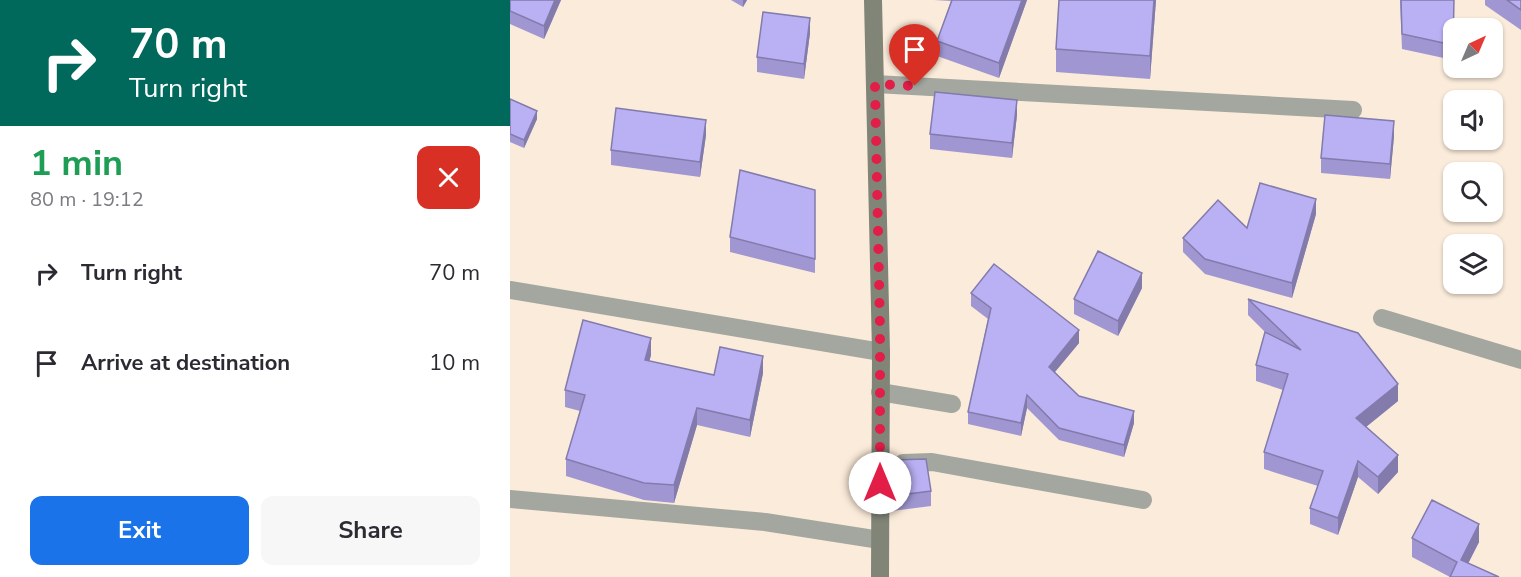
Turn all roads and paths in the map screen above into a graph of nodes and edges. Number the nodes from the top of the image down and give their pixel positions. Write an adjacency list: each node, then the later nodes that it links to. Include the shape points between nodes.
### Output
1 (873, 0): 2 (main road)
2 (875, 84): 3 (street); 6 (main road)
3 (1353, 110)
4 (510, 290): 6 (street)
5 (1382, 318): 7 (street)
6 (881, 352): 8 (main road)
7 (1521, 360)
8 (880, 392): 9 (street); 10 (main road)
9 (952, 404)
10 (880, 464): 12 (street, via 933,462); 13 (main road)
11 (510, 498): 13 (street, via 765,522)
12 (1143, 500)
13 (880, 540): 14 (main road)
14 (880, 577)

